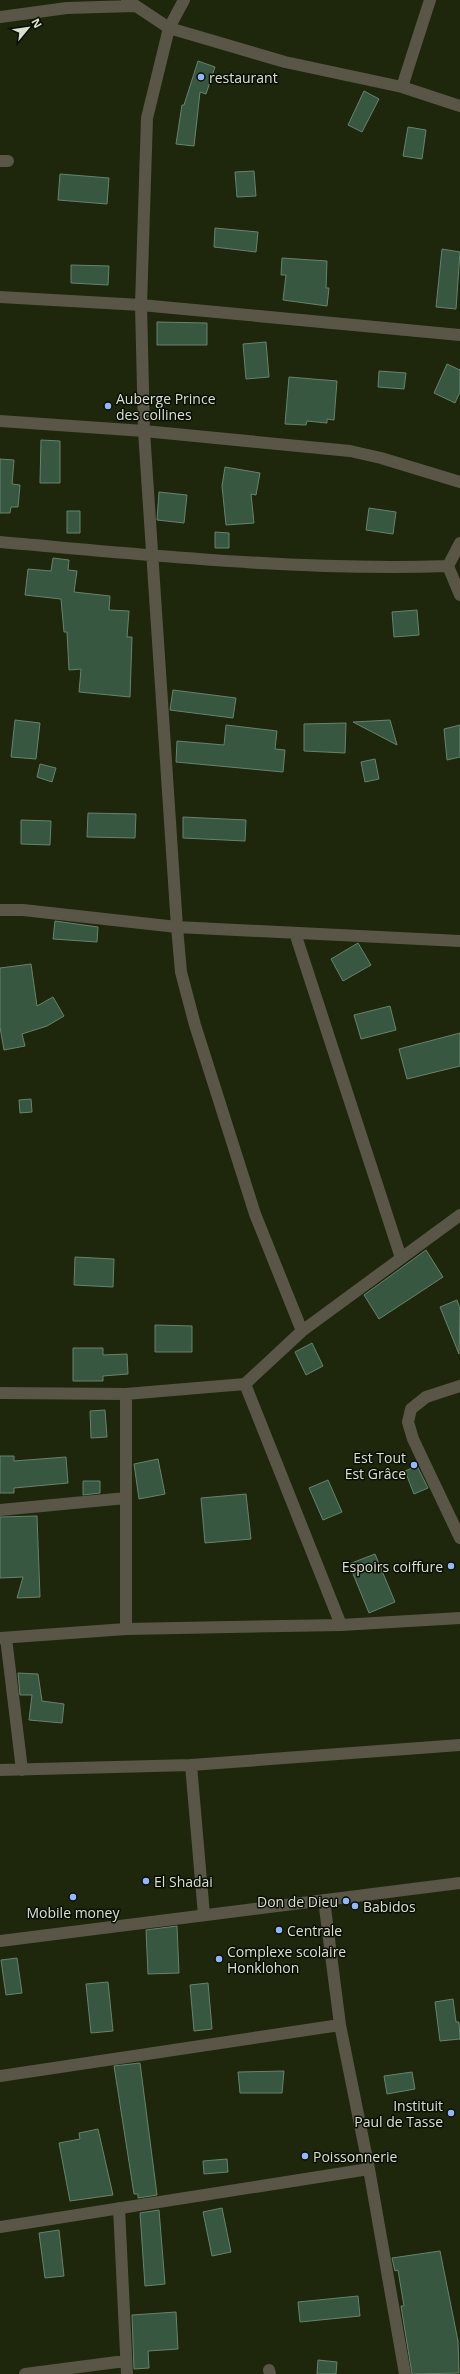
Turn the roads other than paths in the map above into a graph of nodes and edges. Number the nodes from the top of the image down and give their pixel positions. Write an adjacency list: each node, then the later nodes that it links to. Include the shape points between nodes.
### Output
1 (184, 0): 5 (street)
2 (430, 0): 6 (street)
3 (131, 3): 4 (street); 5 (street)
4 (0, 16)
5 (169, 28): 6 (street, via 285,62); 9 (street, via 147,118)
6 (402, 87): 7 (street)
7 (460, 106)
8 (0, 297): 9 (street)
9 (141, 305): 10 (street); 12 (street)
10 (460, 335)
11 (0, 421): 12 (street)
12 (144, 431): 13 (street, via 350,451); 16 (street)
13 (460, 482)
14 (0, 542): 16 (street)
15 (460, 543): 17 (street)
16 (151, 554): 17 (street, via 300,566); 20 (street)
17 (448, 566): 18 (street)
18 (460, 595)
19 (0, 910): 20 (street, via 23,910)
20 (177, 927): 21 (street); 25 (street, via 181,972 195,1025 255,1214)
21 (295, 933): 22 (street); 24 (street)
22 (460, 941)
23 (460, 1214): 24 (street)
24 (401, 1258): 25 (street)
25 (302, 1331): 26 (street)
26 (245, 1384): 29 (street); 34 (street)
27 (460, 1386): 32 (street, via 426,1397 411,1409 408,1422 413,1440)
28 (0, 1392): 29 (street)
29 (126, 1394): 30 (street)
30 (126, 1498): 31 (street); 35 (street)
31 (0, 1510)
32 (460, 1538)
33 (460, 1618): 34 (street)
34 (341, 1625): 35 (street)
35 (126, 1629): 36 (street)
36 (3, 1638): 40 (street)
37 (460, 1745): 38 (street)
38 (191, 1765): 40 (street); 43 (street)
39 (0, 1770): 40 (street)
40 (22, 1770)
41 (460, 1883): 42 (street)
42 (324, 1900): 43 (street); 45 (street)
43 (204, 1915): 44 (street)
44 (0, 1941)
45 (340, 2025): 46 (street); 47 (street)
46 (0, 2076)
47 (370, 2170): 48 (street); 53 (street)
48 (119, 2208): 49 (street); 50 (street)
49 (0, 2227)
50 (125, 2361): 51 (street); 52 (street)
51 (25, 2374)
52 (127, 2374)
53 (406, 2374)

